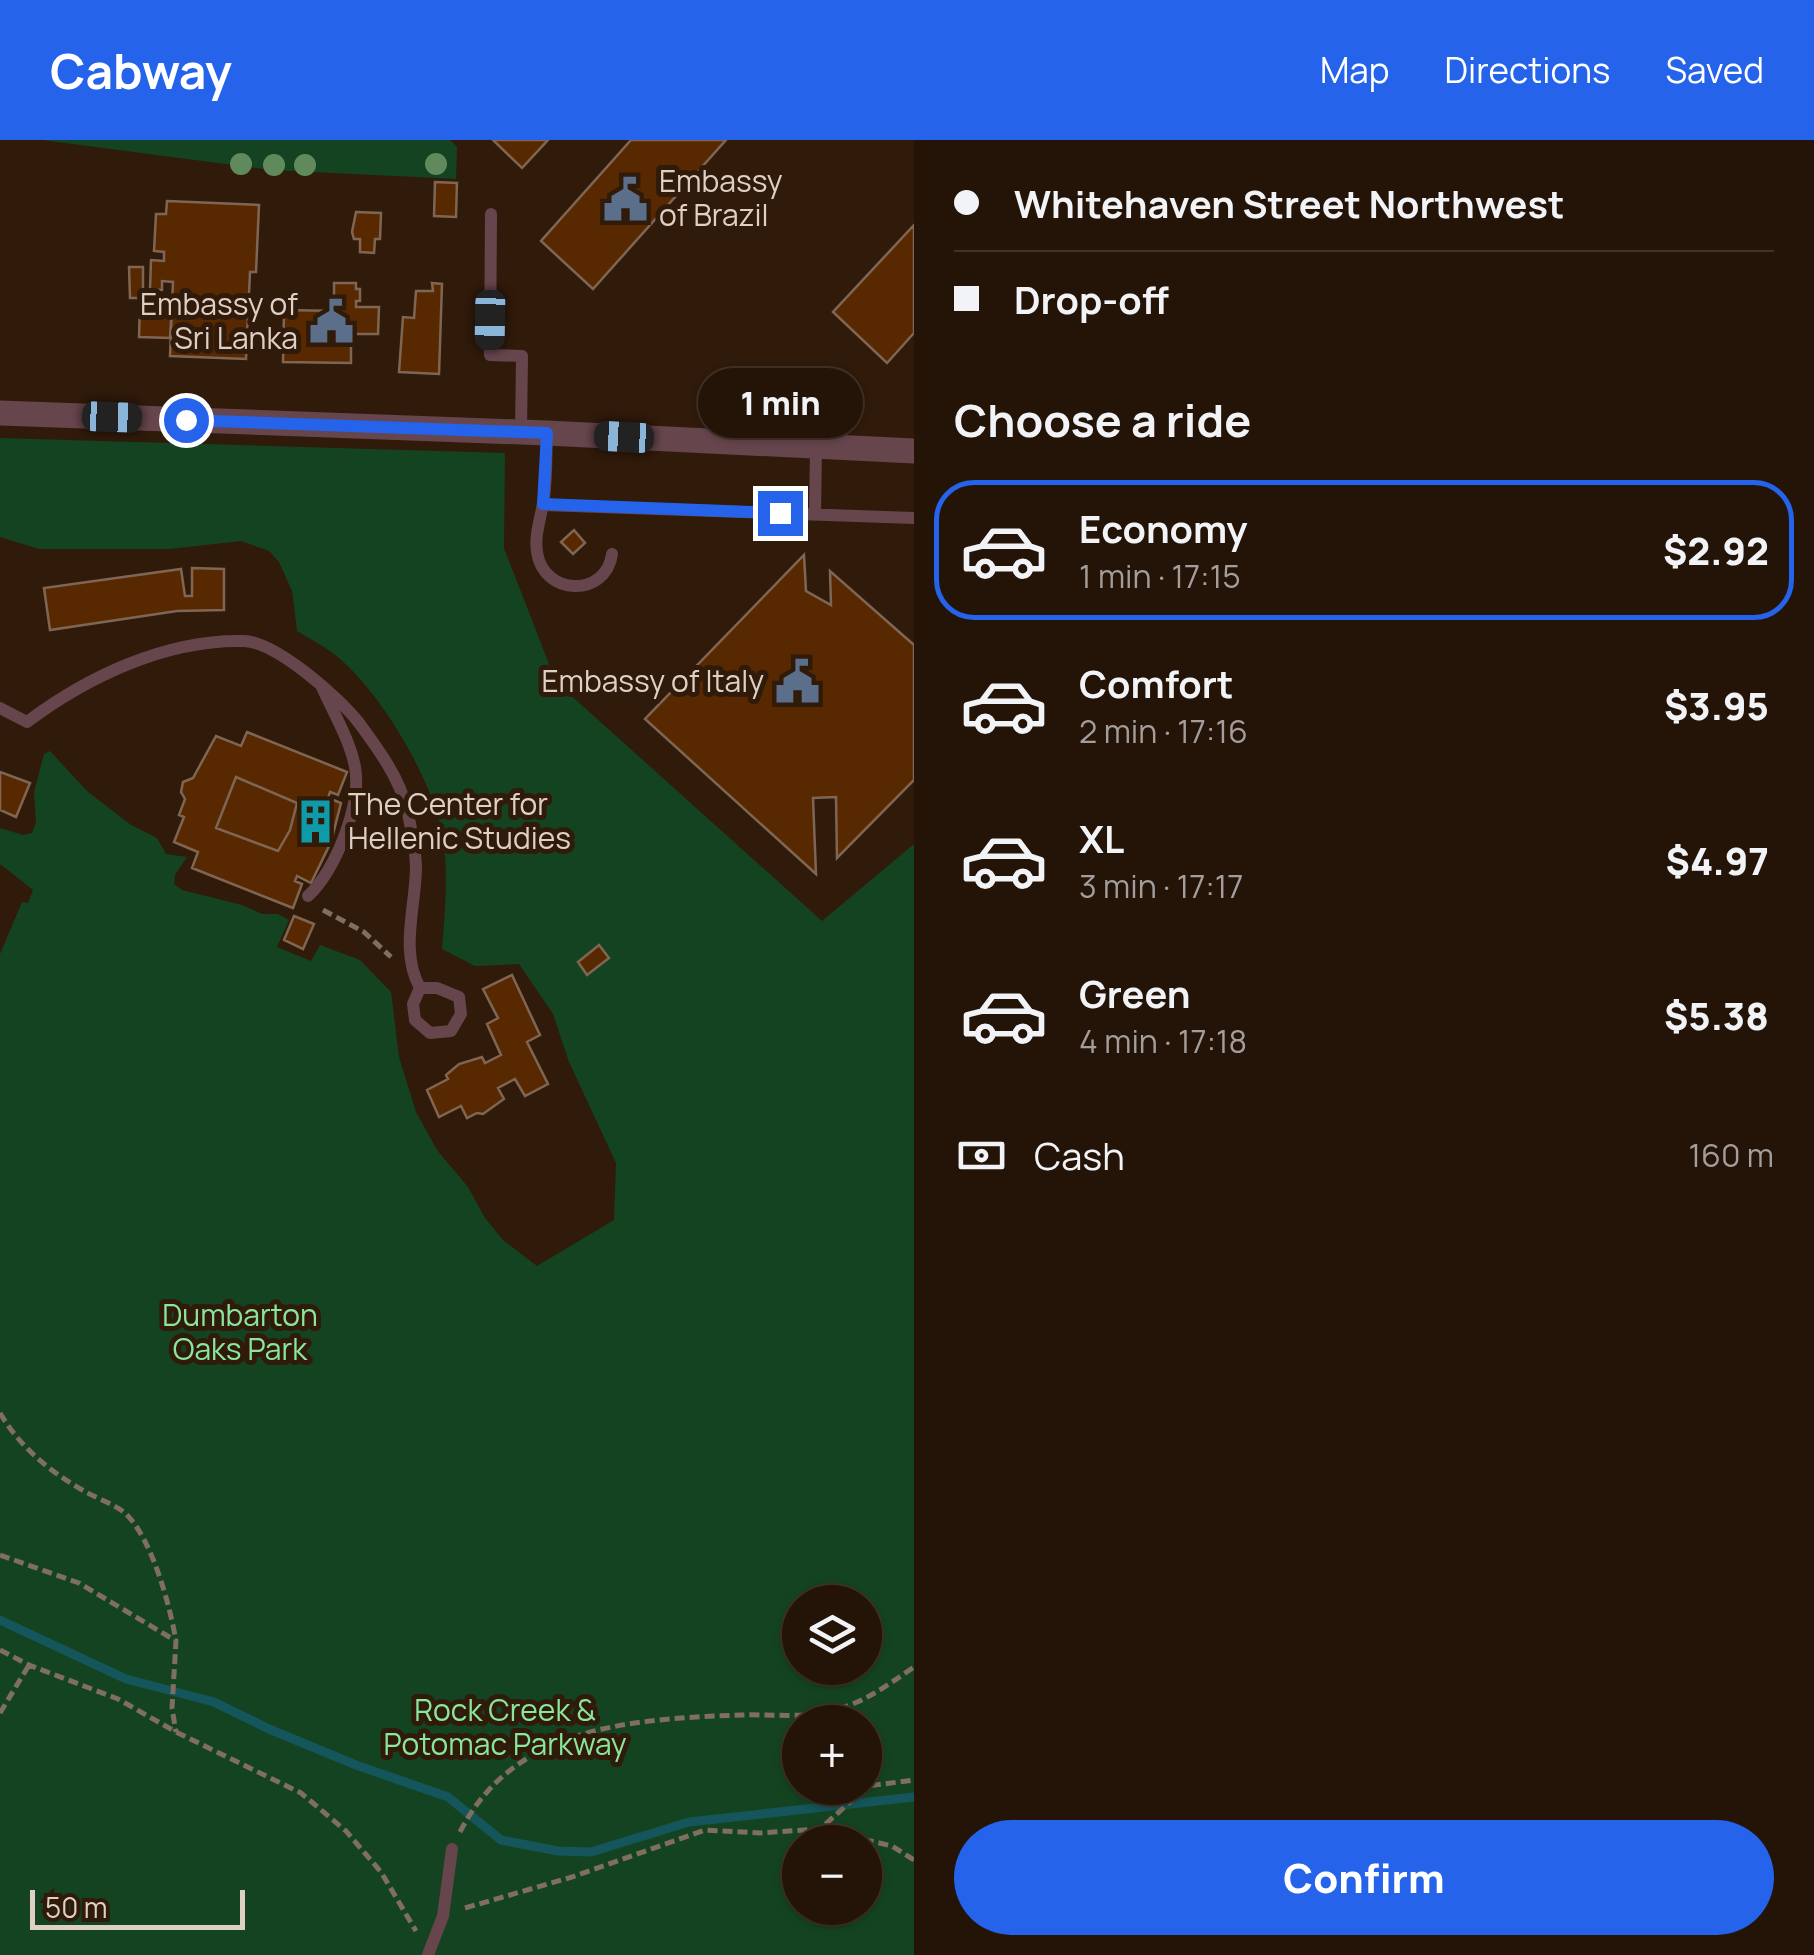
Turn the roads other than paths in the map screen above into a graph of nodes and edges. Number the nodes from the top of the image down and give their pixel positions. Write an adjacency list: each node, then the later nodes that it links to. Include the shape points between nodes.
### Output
1 (491, 214): 3 (lane, via 490,356 522,356)
2 (0, 413): 3 (street)
3 (534, 432): 4 (street); 6 (lane)
4 (816, 448): 5 (street); 7 (lane)
5 (914, 451)
6 (543, 504): 7 (lane); 9 (lane, via 537,557 560,585 596,582)
7 (815, 514): 8 (lane)
8 (914, 518)
9 (612, 554)
10 (321, 685): 11 (lane, via 248,641 134,662 76,688 27,722); 12 (lane, via 356,769 338,854); 13 (lane, via 386,759 406,806 416,866 410,970)
11 (0, 708)
12 (308, 896)
13 (420, 988)
14 (452, 1848): 15 (lane, via 443,1916)
15 (428, 1953)

